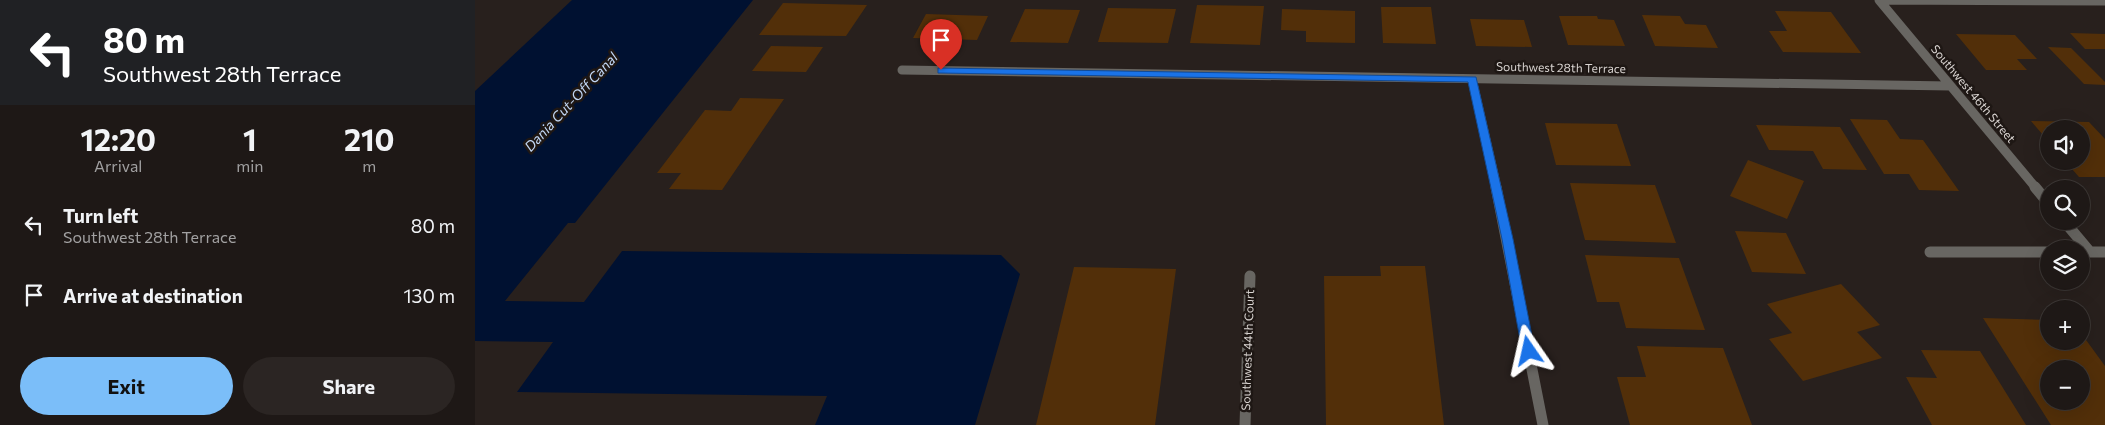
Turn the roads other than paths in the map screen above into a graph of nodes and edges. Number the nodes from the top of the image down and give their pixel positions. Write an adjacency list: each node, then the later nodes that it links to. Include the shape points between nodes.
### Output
1 (1879, 0): 2 (street); 5 (street, Southwest 46th Street)
2 (2105, 1)
3 (902, 70): 4 (street, Southwest 28th Terrace)
4 (1472, 79): 5 (street, Southwest 28th Terrace); 13 (street, via 1508,239)
5 (1950, 86): 6 (street, Southwest 46th Street)
6 (2040, 193)
7 (1930, 252): 8 (street)
8 (2040, 252)
9 (2090, 252): 10 (street)
10 (2105, 252)
11 (1251, 276): 12 (street, Southwest 44th Court)
12 (1245, 425)
13 (1543, 425)

